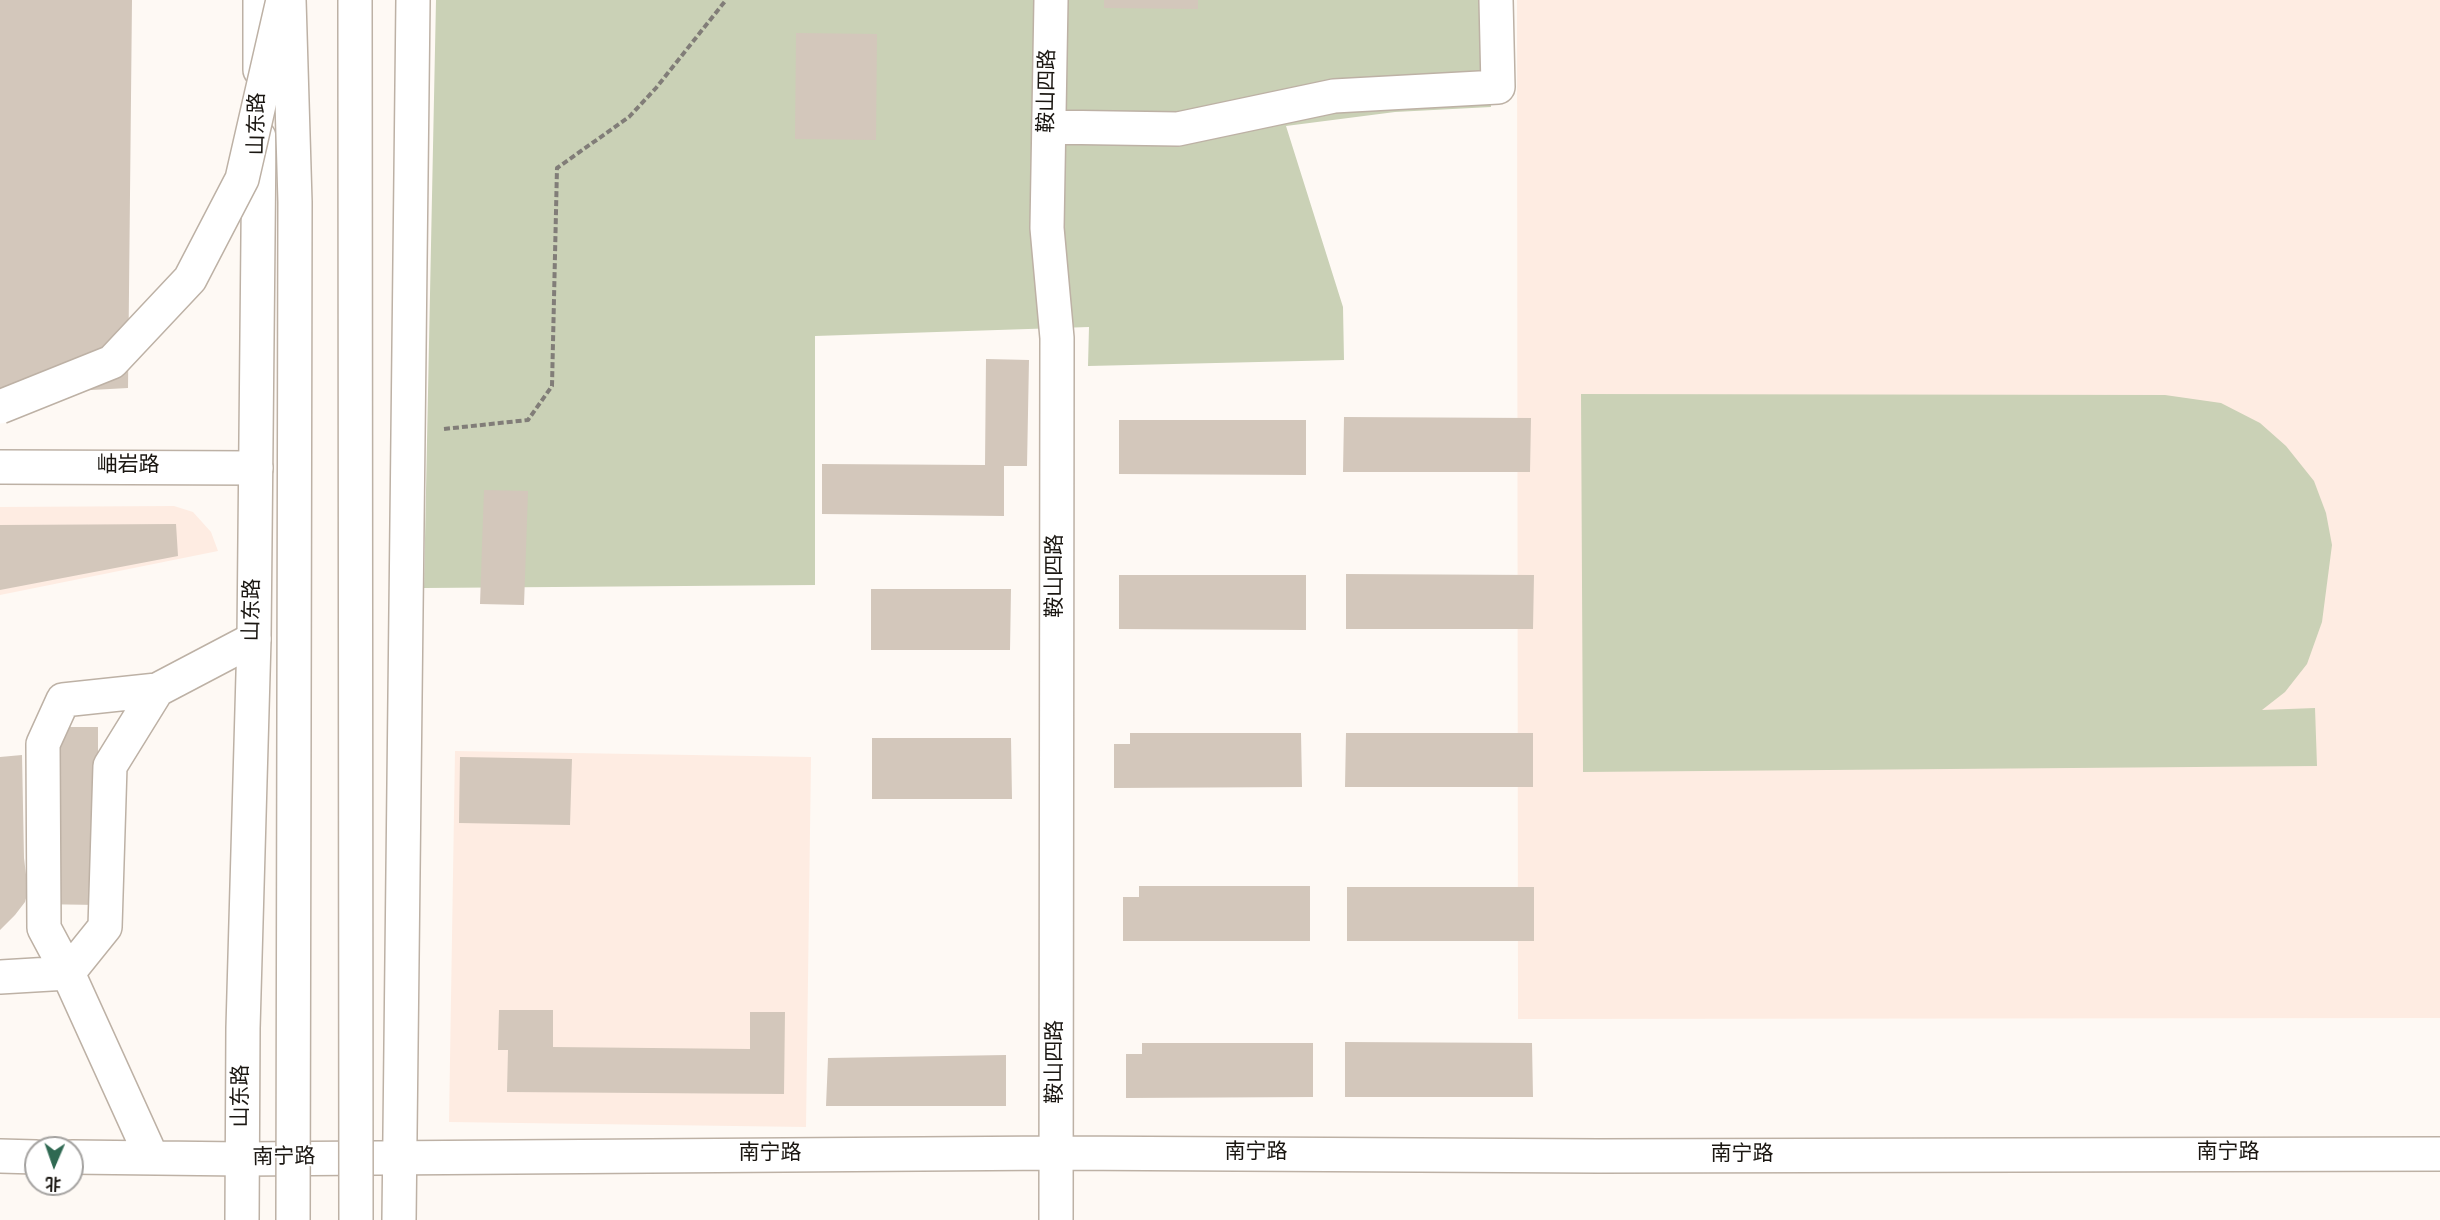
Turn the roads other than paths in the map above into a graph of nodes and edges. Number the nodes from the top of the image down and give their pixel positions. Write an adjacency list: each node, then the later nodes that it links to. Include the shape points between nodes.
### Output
1 (260, 0): 11 (main road, 山东路)
2 (283, 0): 9 (main road, bridge, via 242,178 190,279 112,362)
3 (289, 0): 25 (main road, 山东路, bridge, via 295,202)
4 (355, 0): 26 (main road, bridge)
5 (412, 0): 22 (main road)
6 (1052, 0): 8 (main road, 鞍山四路)
7 (1496, 0): 8 (main road, via 1498,87 1334,96 1178,129)
8 (1049, 127): 16 (main road, 鞍山四路, via 1047,228 1057,338)
9 (0, 407)
10 (0, 467): 11 (main road, 岫岩路)
11 (256, 468): 12 (main road, 山东路)
12 (254, 639): 13 (main road); 23 (main road, 山东路)
13 (157, 690): 14 (main road, via 110,766 105,927); 14 (main road, via 63,700 43,744 44,928)
14 (68, 973): 15 (main road); 21 (main road)
15 (0, 977)
16 (1057, 1153): 17 (main road, 南宁路); 22 (main road, 南宁路); 28 (main road, 鞍山四路)
17 (2440, 1154)
18 (0, 1156): 19 (main road)
19 (24, 1157)
20 (84, 1157): 21 (main road, 南宁路)
21 (152, 1158): 23 (main road, 南宁路)
22 (398, 1158): 23 (main road, 南宁路); 27 (main road)
23 (242, 1160): 24 (main road, 山东路)
24 (242, 1220)
25 (294, 1220)
26 (356, 1220)
27 (399, 1220)
28 (1056, 1220)

